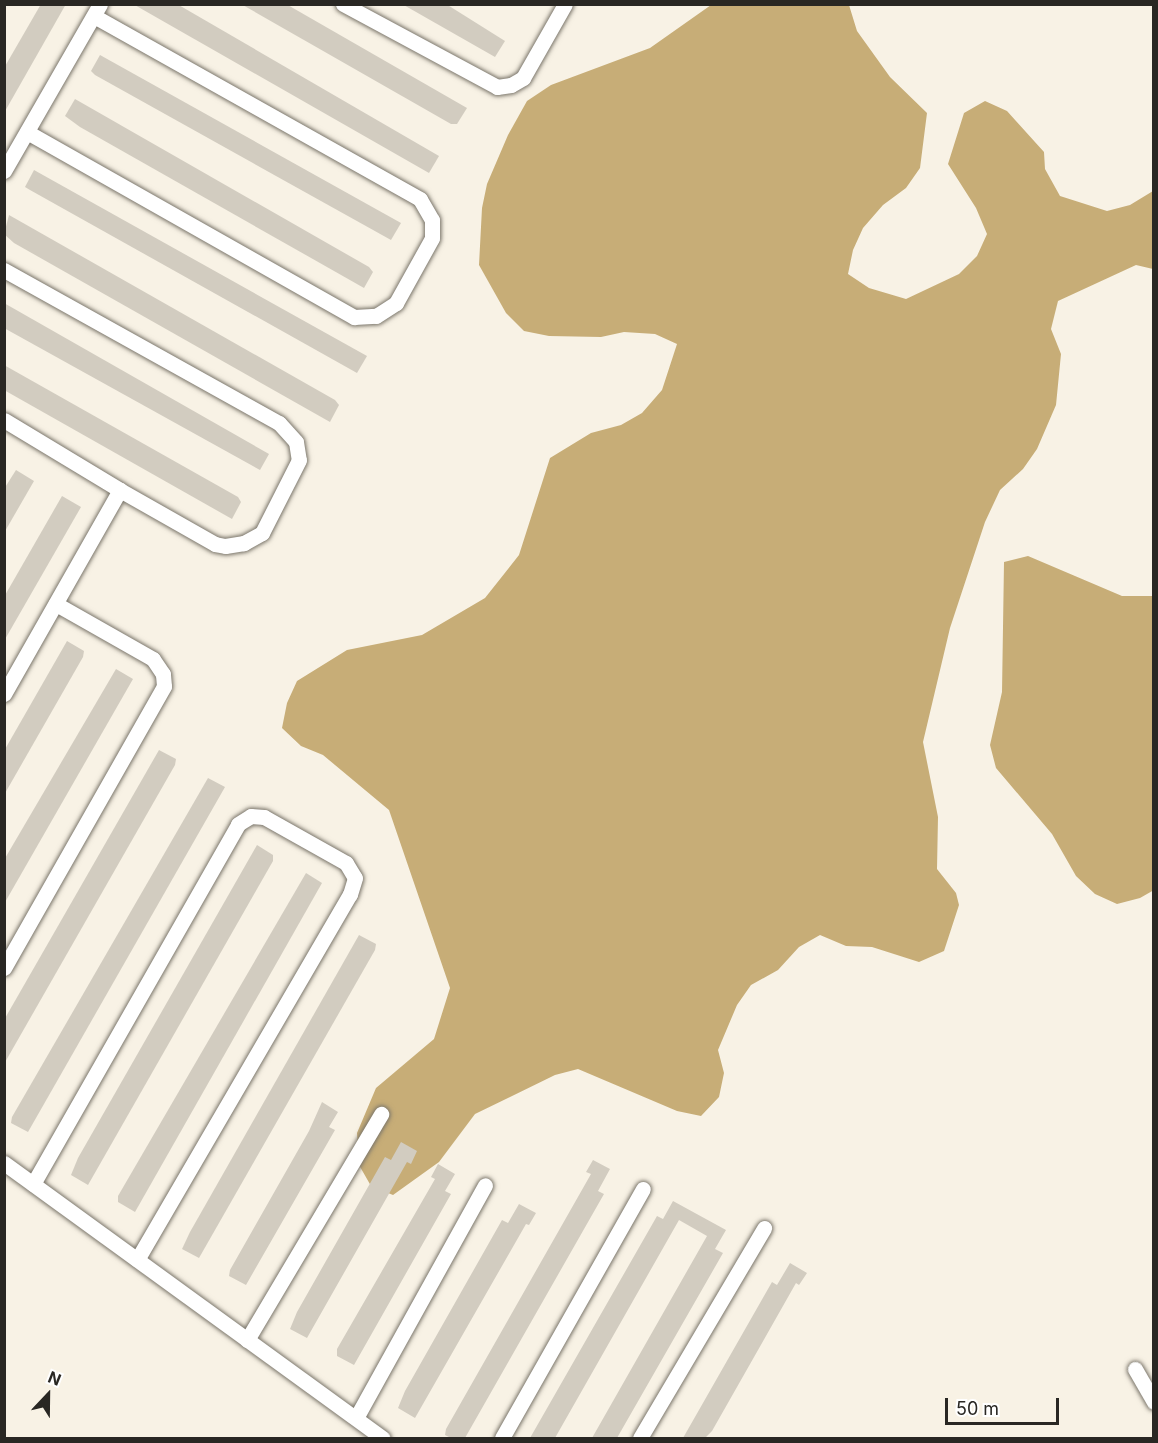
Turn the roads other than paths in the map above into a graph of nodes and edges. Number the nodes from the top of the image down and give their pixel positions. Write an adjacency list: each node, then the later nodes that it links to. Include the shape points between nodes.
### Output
1 (343, 4): 2 (street, via 497,87 523,78)
2 (565, 4)
3 (97, 10): 4 (street); 4 (street, via 420,199 432,220 432,238 396,303 376,316 354,316)
4 (27, 132): 5 (street)
5 (4, 171)
6 (4, 270): 8 (street, via 279,423 292,435 299,451 298,469 262,533 244,543 215,544)
7 (6, 425): 8 (street)
8 (120, 490): 9 (street)
9 (56, 604): 10 (street); 11 (street, via 153,659 163,674 164,686)
10 (4, 694)
11 (4, 968)
12 (381, 1114): 19 (street)
13 (4, 1163): 14 (street)
14 (33, 1184): 18 (street); 18 (street, via 238,824 251,816 264,817 346,863 355,878 350,894)
15 (485, 1185): 22 (street)
16 (643, 1189): 24 (street)
17 (764, 1228): 25 (street)
18 (137, 1260): 19 (street)
19 (247, 1340): 22 (street)
20 (1135, 1369): 21 (street)
21 (1154, 1402)
22 (356, 1418): 23 (street)
23 (382, 1438)
24 (502, 1438)
25 (640, 1438)

